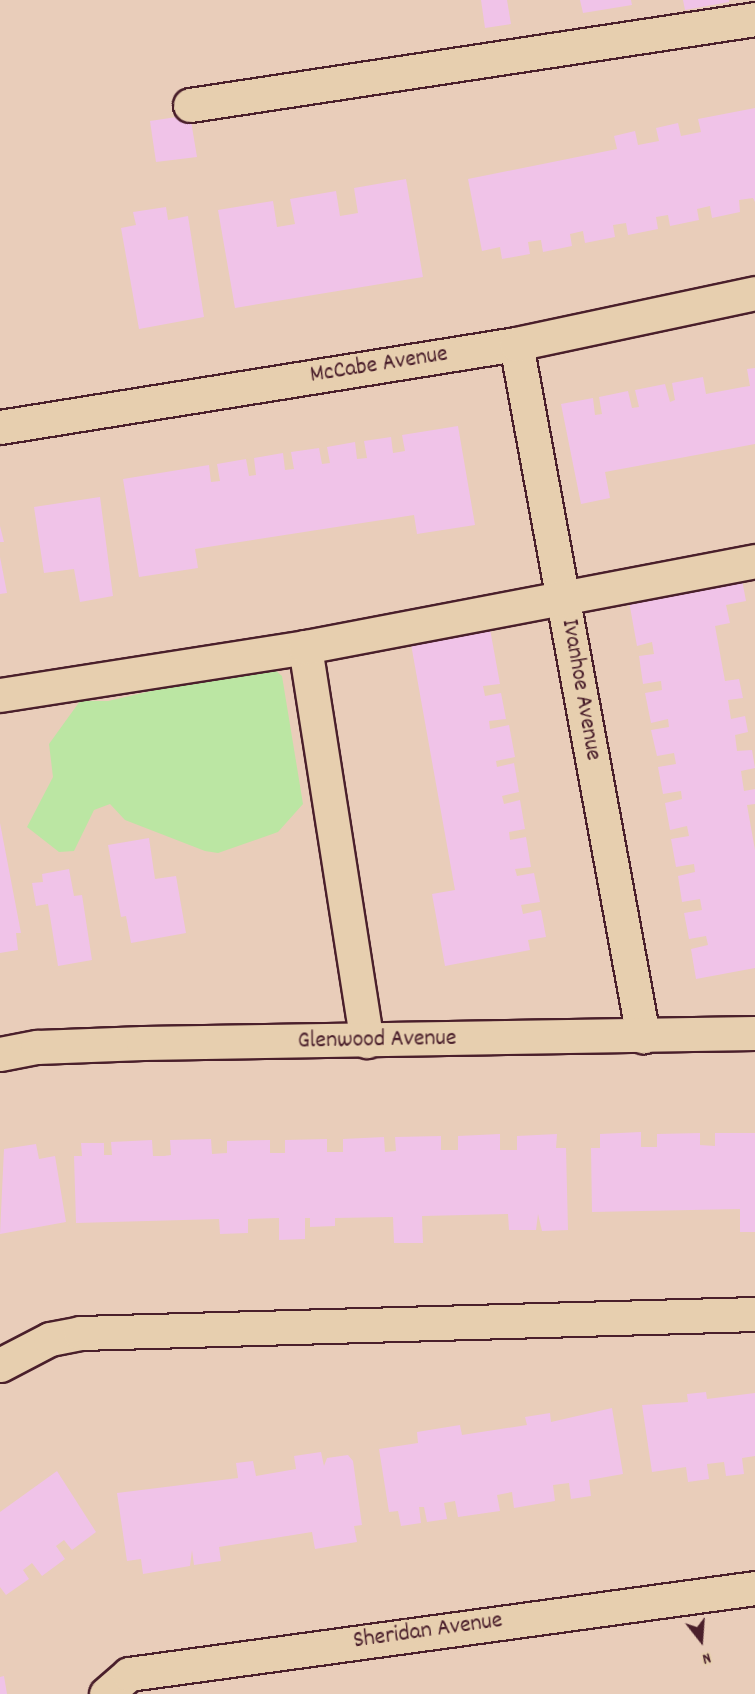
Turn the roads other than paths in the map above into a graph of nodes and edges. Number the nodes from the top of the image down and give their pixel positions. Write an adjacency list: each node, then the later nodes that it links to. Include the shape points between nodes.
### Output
1 (755, 19): 2 (street)
2 (190, 105)
3 (755, 293): 4 (street, McCabe Avenue)
4 (516, 344): 5 (street, McCabe Avenue); 7 (street, Ivanhoe Avenue)
5 (0, 427)
6 (755, 561): 7 (street)
7 (563, 597): 8 (street); 11 (street, Ivanhoe Avenue)
8 (305, 647): 9 (street); 12 (street)
9 (0, 695)
10 (755, 1033): 11 (street, Glenwood Avenue)
11 (643, 1036): 12 (street, Glenwood Avenue)
12 (367, 1041): 13 (street, Glenwood Avenue, via 60,1046)
13 (0, 1054)
14 (755, 1314): 15 (street, via 80,1333 50,1340)
15 (0, 1365)
16 (755, 1588): 17 (street, Sheridan Avenue, via 129,1674)
17 (106, 1692)

